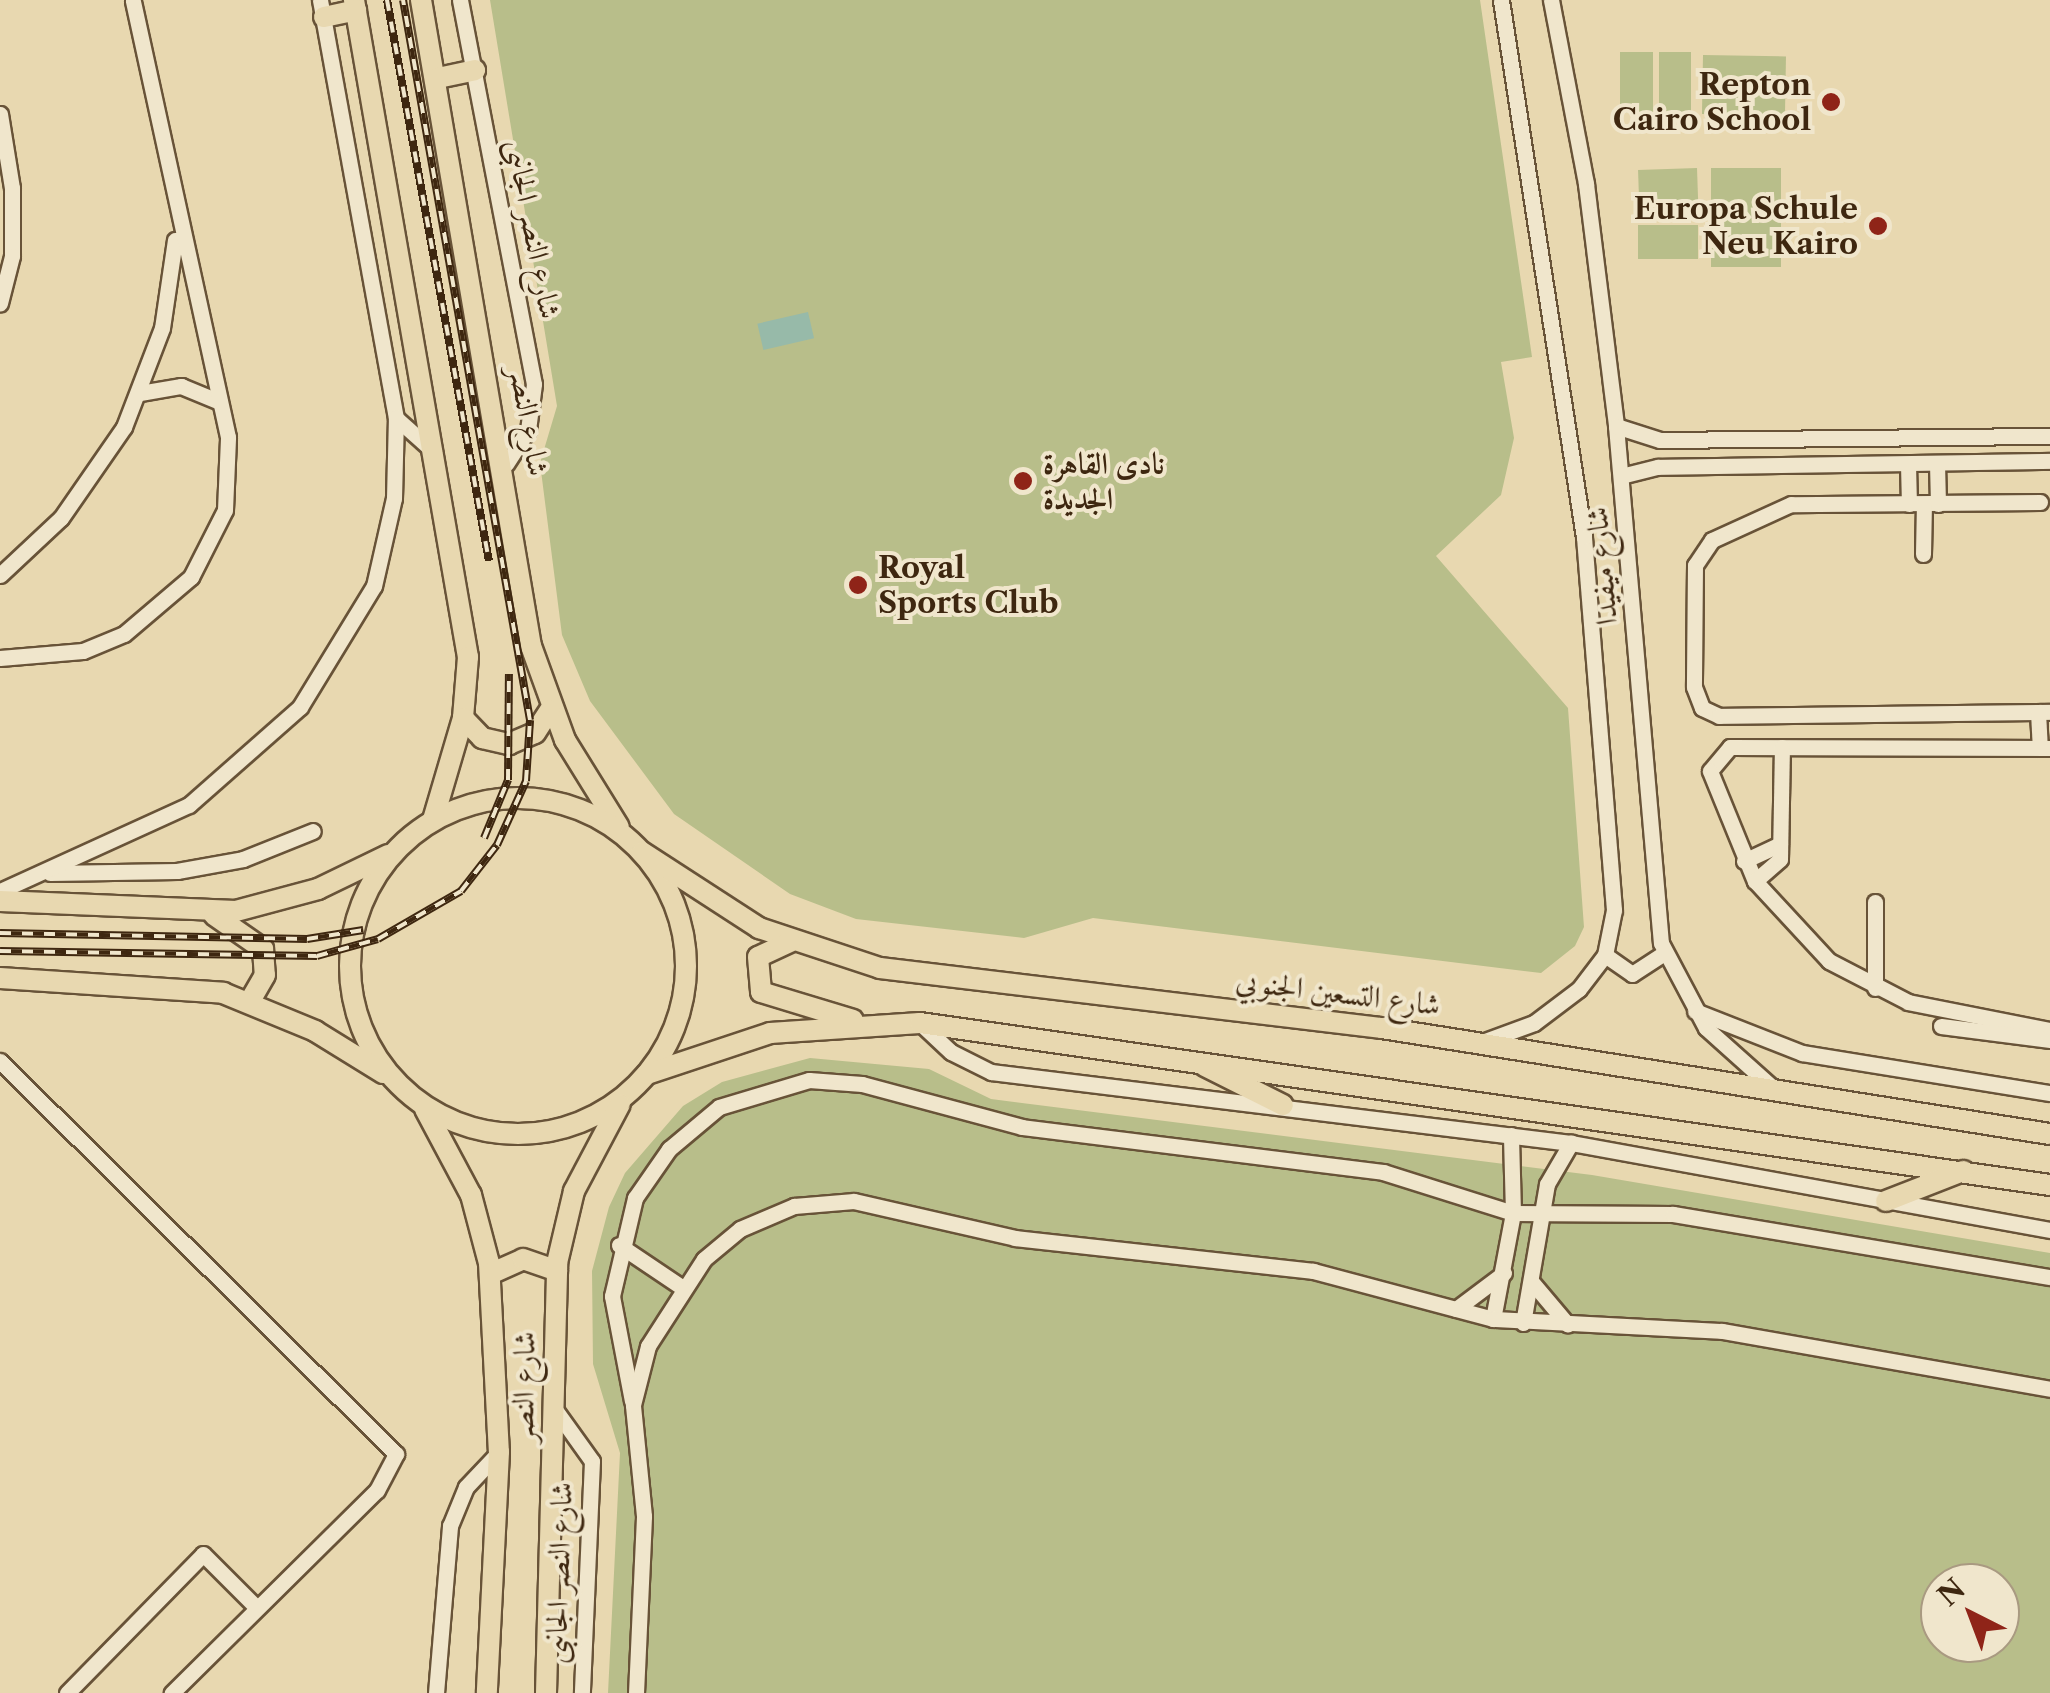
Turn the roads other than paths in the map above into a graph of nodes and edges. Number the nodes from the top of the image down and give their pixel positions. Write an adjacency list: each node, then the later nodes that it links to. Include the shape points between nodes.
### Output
1 (133, 0): 11 (street)
2 (421, 0): 9 (main road, شارع النصر)
3 (460, 0): 8 (street, شارع النصر الجانبى)
4 (1501, 0): 53 (street, شارع ميفيدا, via 1584,537 1610,799 1614,910)
5 (1550, 0): 16 (street, شارع ميفيدا, via 1586,184)
6 (355, 5): 7 (main road); 20 (main road)
7 (322, 8): 15 (street)
8 (475, 70): 9 (main road); 23 (street, شارع النصر الجانبى, via 534,384 528,430)
9 (438, 78): 23 (main road, شارع النصر)
10 (0, 114): 12 (street, via 12,256)
11 (176, 226): 13 (street, via 169,294); 14 (street)
12 (0, 302)
13 (140, 394): 14 (street, via 180,386); 31 (street, via 84,490)
14 (220, 402): 32 (street, via 230,474 225,510 192,576 124,634 83,651)
15 (396, 418): 20 (street); 45 (street, via 394,498 374,586 300,708 189,805)
16 (1616, 426): 18 (street, via 1648,439); 27 (street, شارع ميفيدا)
17 (2050, 436): 19 (street)
18 (1704, 440): 19 (street); 25 (street)
19 (1754, 441): 26 (street)
20 (434, 452): 35 (main road, via 468,657)
21 (2050, 461): 22 (street)
22 (1937, 463): 24 (street); 29 (street)
23 (506, 464): 33 (main road, شارع النصر, via 532,646)
24 (1908, 464): 26 (street); 29 (street)
25 (1705, 466): 26 (street); 27 (street)
26 (1756, 466)
27 (1621, 476): 52 (street, شارع ميفيدا)
28 (2040, 502): 29 (street)
29 (1923, 504): 30 (street); 34 (street, via 1791,504 1706,545 1694,573 1699,704 1719,716)
30 (1923, 554)
31 (0, 575)
32 (0, 658)
33 (550, 710): 35 (main road, via 535,733 509,744 482,738); 40 (main road, شارع النصر)
34 (2044, 712): 37 (street)
35 (462, 718): 38 (main road)
36 (1782, 747): 37 (street); 41 (street); 44 (street, via 1730,747 1712,760)
37 (2045, 748)
38 (434, 820): 40 (main road, via 516,798 555,801); 42 (main road)
39 (312, 831): 45 (street, via 243,860 177,871)
40 (624, 834): 43 (main road)
41 (1780, 844): 44 (street); 46 (street, via 1778,866)
42 (394, 852): 50 (main road, via 318,889); 67 (main road, via 361,903 349,960 355,1012)
43 (642, 852): 51 (main road, شارع التسعين الجنوبي); 66 (main road, via 674,902 686,951 680,1011)
44 (1744, 861): 46 (street)
45 (41, 872): 47 (street)
46 (1755, 881): 55 (street, via 1812,948)
47 (0, 892)
48 (0, 901): 50 (main road)
49 (1875, 902): 55 (street)
50 (211, 914): 56 (main road, via 263,949 265,974)
51 (790, 942): 58 (main road, via 758,957 761,992); 63 (main road, شارع التسعين الجنوبي, via 880,968)
52 (1664, 953): 53 (street, via 1632,974); 57 (street, شارع ميفيدا)
53 (1604, 955): 63 (street, شارع ميفيدا, via 1558,1008)
54 (0, 978): 56 (main road, via 169,985)
55 (1874, 988): 61 (street)
56 (250, 1001): 67 (main road)
57 (1692, 1009): 68 (street, شارع ميفيدا); 69 (street, via 1802,1052)
58 (860, 1023): 59 (main road); 66 (main road, via 740,1039)
59 (920, 1023): 64 (main road); 71 (street, via 951,1052 991,1072)
60 (1941, 1026): 62 (street)
61 (2050, 1030)
62 (2050, 1040)
63 (1482, 1042): 68 (main road, شارع التسعين الجنوبي)
64 (1190, 1058): 71 (main road); 76 (main road)
65 (0, 1061): 97 (street, via 396,1454 377,1490)
66 (647, 1074): 70 (main road)
67 (390, 1078): 72 (main road)
68 (1775, 1089): 73 (main road, شارع التسعين الجنوبي)
69 (2050, 1093)
70 (624, 1097): 72 (main road, via 559,1130 520,1135); 83 (main road, شارع النصر, via 574,1192)
71 (1283, 1104): 74 (street)
72 (424, 1107): 85 (main road, شارع النصر, via 471,1195)
73 (2050, 1134)
74 (1511, 1135): 75 (street); 79 (street)
75 (1571, 1143): 78 (street); 80 (street)
76 (1967, 1169): 77 (main road); 78 (main road)
77 (2050, 1186)
78 (1886, 1200): 81 (street)
79 (1512, 1214): 80 (street); 82 (street, via 1383,1172 1022,1127 862,1084 809,1080 744,1094 695,1124 644,1182); 84 (street)
80 (1540, 1216): 86 (street, via 1673,1214); 87 (street)
81 (2050, 1230)
82 (619, 1245): 88 (street); 94 (street, via 613,1317)
83 (557, 1272): 85 (main road, via 523,1259); 95 (main road, شارع النصر)
84 (1504, 1272): 89 (street); 90 (street)
85 (490, 1274): 96 (main road, شارع النصر)
86 (2050, 1277)
87 (1531, 1280): 91 (street); 92 (street)
88 (680, 1286): 89 (street, via 761,1217 854,1201 1014,1238 1313,1271); 94 (street, via 656,1324)
89 (1456, 1308): 90 (street)
90 (1493, 1320): 91 (street)
91 (1523, 1323): 92 (street)
92 (1568, 1325): 93 (street, via 1722,1331)
93 (2050, 1389)
94 (633, 1405): 104 (street, via 644,1516)
95 (554, 1408): 102 (main road, شارع النصر); 103 (street, شارع النصر الجانبى, via 592,1461)
96 (499, 1452): 100 (street, via 466,1487 450,1526); 101 (main road, شارع النصر)
97 (257, 1608): 98 (street, via 204,1554); 99 (street)
98 (67, 1693)
99 (172, 1693)
100 (436, 1693)
101 (487, 1693)
102 (546, 1693)
103 (582, 1693)
104 (636, 1693)

